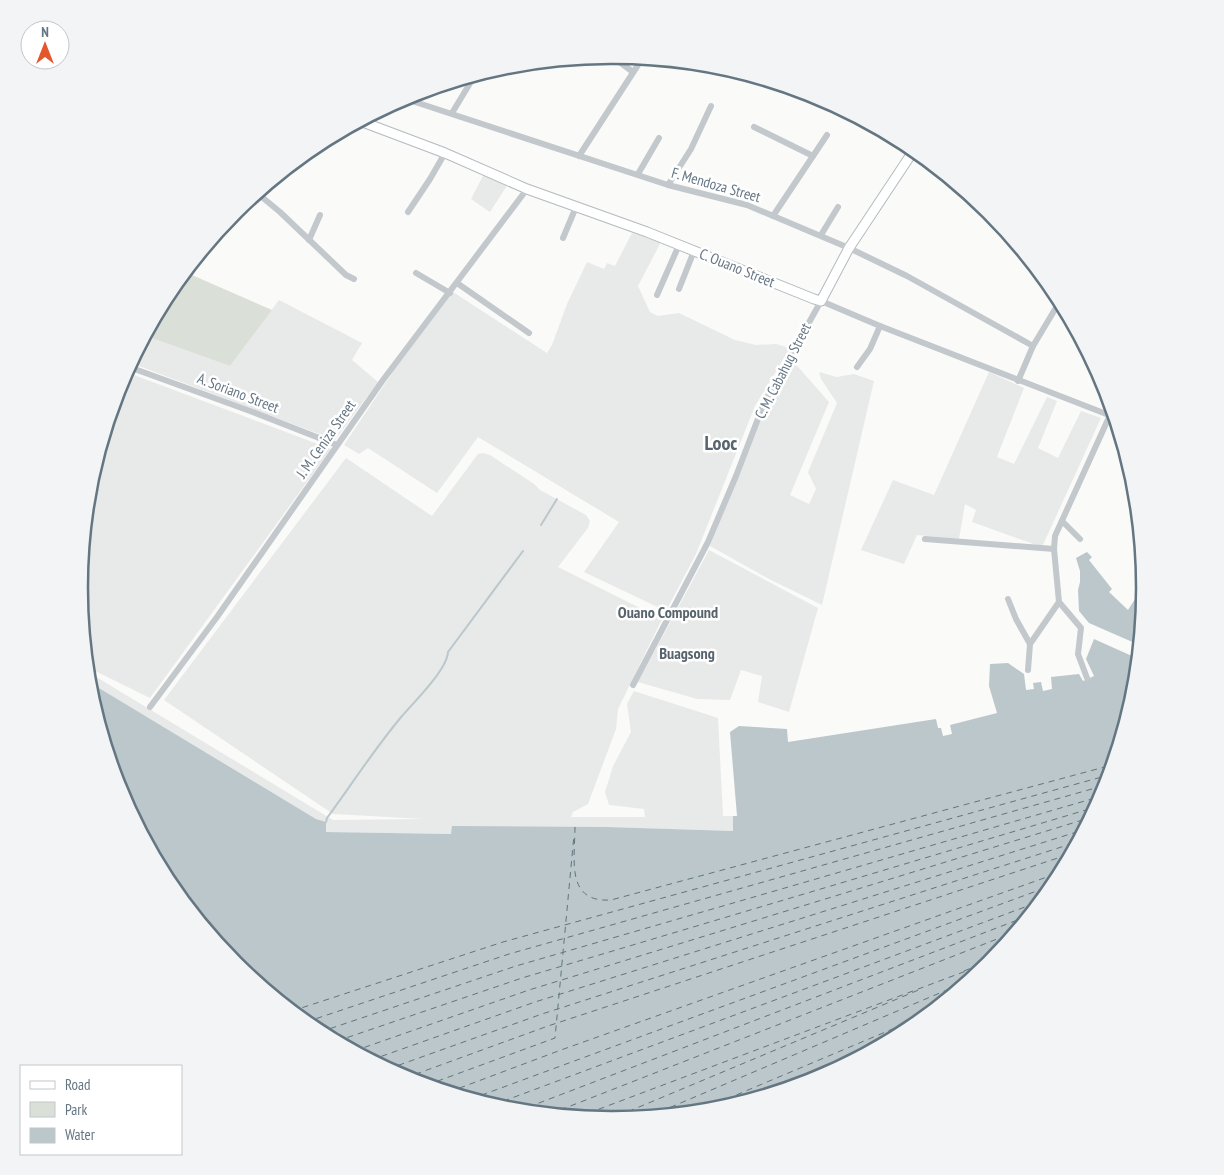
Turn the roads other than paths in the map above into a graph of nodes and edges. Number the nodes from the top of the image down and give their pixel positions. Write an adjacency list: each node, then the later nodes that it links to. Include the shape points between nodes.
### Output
1 (627, 64): 3 (street)
2 (639, 65): 3 (street)
3 (635, 69): 13 (street)
4 (470, 84): 7 (street)
5 (417, 102): 7 (street, F. Mendoza Street)
6 (712, 106): 17 (street, via 691,149)
7 (452, 113): 13 (street, F. Mendoza Street)
8 (368, 124): 12 (street, C. Ouano Street)
9 (754, 127): 14 (street)
10 (827, 135): 14 (street)
11 (659, 138): 16 (street)
12 (444, 153): 18 (street, C. Ouano Street); 22 (street)
13 (579, 156): 16 (street, F. Mendoza Street)
14 (813, 156): 24 (street)
15 (910, 157): 29 (street, C. M. Cabahug Street)
16 (638, 174): 17 (street, F. Mendoza Street)
17 (668, 185): 24 (street, F. Mendoza Street, via 747,205)
18 (527, 189): 20 (street, C. Ouano Street); 33 (street, J. M. Ceniza Street)
19 (263, 198): 27 (street)
20 (576, 207): 26 (street); 28 (street, C. Ouano Street)
21 (838, 207): 25 (street)
22 (408, 212)
23 (320, 216): 27 (street)
24 (773, 216): 25 (street, F. Mendoza Street)
25 (821, 235): 29 (street, F. Mendoza Street)
26 (562, 238)
27 (309, 240): 32 (street, via 346,275)
28 (678, 245): 30 (street, C. Ouano Street); 36 (street)
29 (849, 248): 37 (street, C. M. Cabahug Street); 41 (street, F. Mendoza Street, via 907,276)
30 (694, 251): 34 (street); 37 (street, C. Ouano Street)
31 (416, 272): 35 (street)
32 (354, 278)
33 (457, 283): 35 (street, J. M. Ceniza Street); 40 (street)
34 (679, 289)
35 (450, 293): 47 (street, J. M. Ceniza Street, via 394,364)
36 (657, 295)
37 (821, 301): 39 (street, C. Ouano Street); 57 (street, C. M. Cabahug Street, via 764,403 708,542)
38 (1055, 309): 41 (street)
39 (880, 326): 42 (street, via 870,350); 44 (street, C. Ouano Street)
40 (529, 333)
41 (1033, 346): 44 (street)
42 (857, 367)
43 (136, 369): 47 (street, A. Soriano Street)
44 (1018, 381): 45 (street, C. Ouano Street)
45 (1106, 414)
46 (1109, 422): 48 (street)
47 (337, 445): 58 (street, J. M. Ceniza Street)
48 (1062, 521): 50 (street); 51 (street, via 1055,536)
49 (925, 539): 51 (street)
50 (1080, 539)
51 (1054, 549): 53 (street)
52 (1008, 599): 54 (street)
53 (1059, 602): 54 (street); 56 (street, via 1081,628 1078,654)
54 (1030, 644): 55 (street)
55 (1028, 670)
56 (1086, 678)
57 (633, 685)
58 (150, 707)

